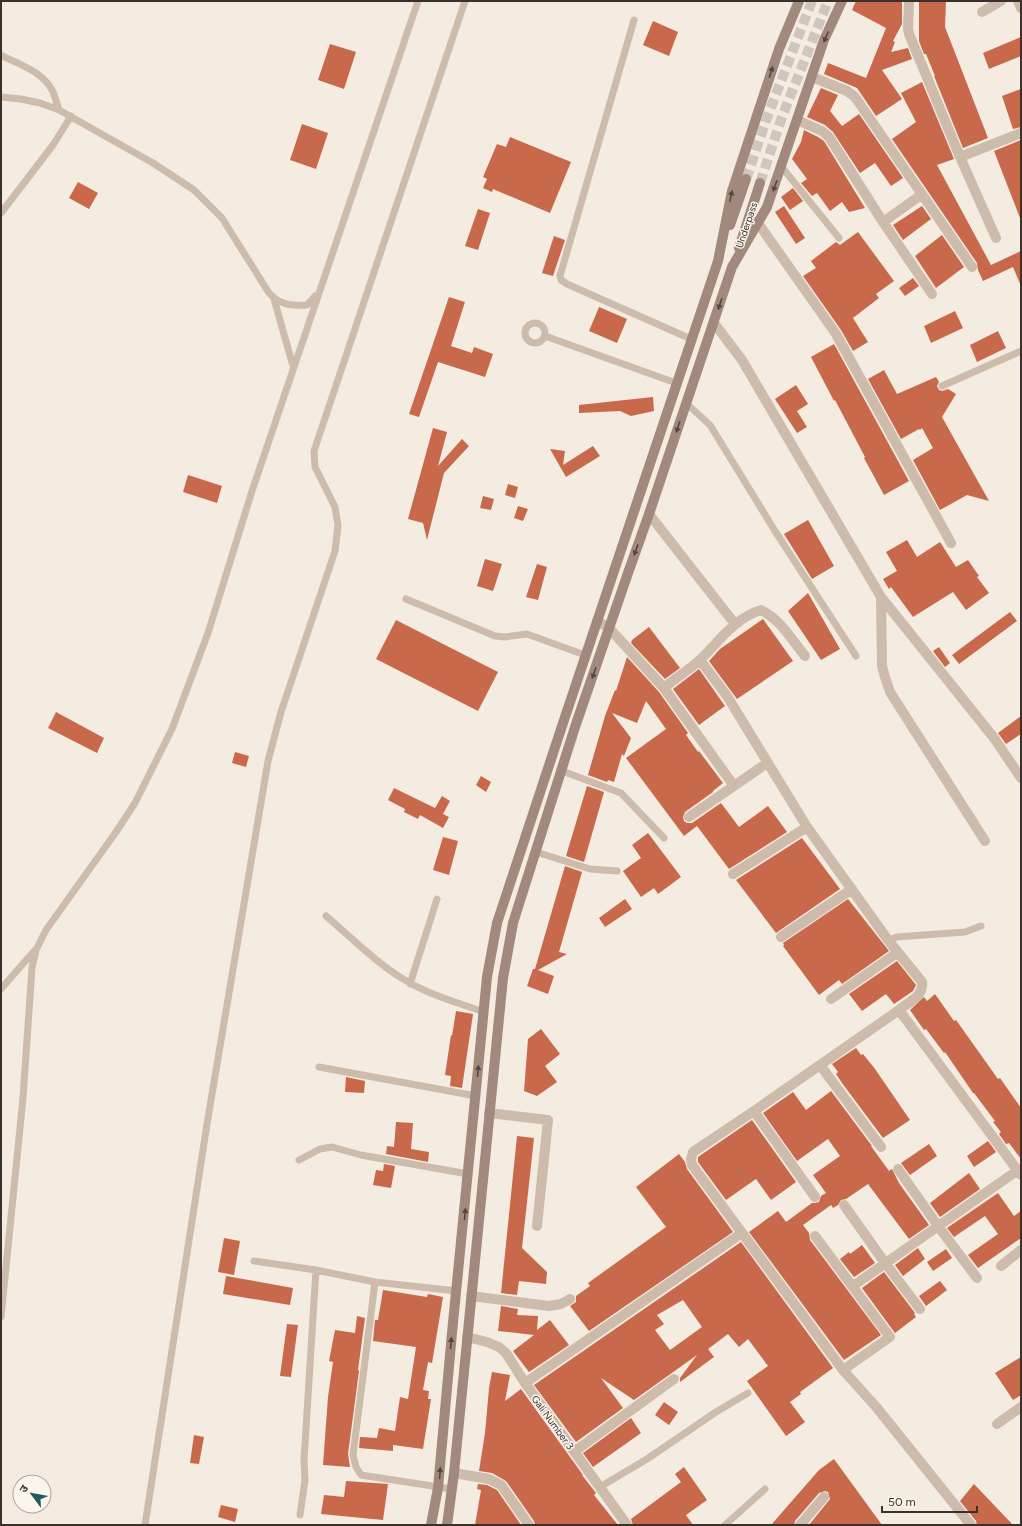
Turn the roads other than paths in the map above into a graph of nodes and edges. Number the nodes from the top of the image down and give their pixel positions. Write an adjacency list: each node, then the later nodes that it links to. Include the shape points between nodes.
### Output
1 (418, 1): 31 (lane)
2 (465, 1): 123 (lane, via 314,451 315,467 335,507 338,525 335,551 281,712 268,761)
3 (799, 1): 28 (main road, one-way to 3, via 732,191 779,48)
4 (842, 1): 12 (main road, one-way to 12, via 824,40)
5 (909, 1): 18 (street, via 909,34)
6 (1002, 1): 9 (street)
7 (1018, 1): 8 (street)
8 (1021, 8)
9 (982, 12)
10 (634, 20): 36 (lane, via 560,276 567,284)
11 (1, 55): 14 (lane, via 46,80)
12 (812, 77): 16 (main road); 22 (street, via 847,91 855,97)
13 (1, 97): 14 (lane, via 40,103)
14 (59, 110): 15 (lane)
15 (71, 116): 23 (lane, via 53,145); 33 (lane, via 194,190 222,218)
16 (798, 120): 19 (main road); 24 (street, via 829,137)
17 (1021, 133): 18 (street)
18 (960, 157): 27 (street)
19 (781, 166): 25 (main road, one-way to 25, via 768,207); 26 (lane)
20 (746, 179): 28 (main road, Underpass)
21 (760, 183): 29 (main road, Underpass)
22 (921, 194): 24 (street); 30 (street)
23 (1, 213)
24 (883, 222): 32 (street)
25 (758, 223): 29 (main road); 43 (street, via 836,334)
26 (839, 238)
27 (996, 238)
28 (718, 261): 36 (main road)
29 (732, 267): 34 (main road, one-way to 34)
30 (972, 267)
31 (319, 290): 33 (lane, via 307,305 293,306); 38 (lane)
32 (932, 294)
33 (274, 299): 38 (lane)
34 (714, 323): 41 (main road); 44 (street, via 742,360)
35 (544, 336): 39 (lane)
36 (691, 339): 39 (main road)
37 (1021, 351): 40 (lane)
38 (294, 367): 72 (lane, via 208,633 172,729 135,803 46,930)
39 (676, 383): 46 (main road)
40 (942, 386)
41 (686, 403): 42 (main road, one-way to 42); 51 (lane, via 710,425)
42 (649, 514): 47 (street); 48 (main road, one-way to 48)
43 (951, 543)
44 (881, 597): 55 (street); 62 (street, via 882,666 890,692)
45 (406, 599): 49 (lane, via 496,636 527,634)
46 (597, 621): 48 (street); 49 (main road)
47 (735, 624): 50 (street, via 750,613 761,610 770,614); 52 (street)
48 (609, 628): 53 (street); 56 (main road, one-way to 56)
49 (585, 655): 78 (main road, via 497,923)
50 (805, 656)
51 (856, 656)
52 (700, 660): 53 (street); 54 (street, via 727,696)
53 (664, 688): 58 (street)
54 (767, 763): 58 (street); 60 (street)
55 (1018, 768): 57 (street)
56 (562, 771): 61 (lane, via 621,793); 63 (main road)
57 (1021, 778)
58 (734, 786): 59 (street)
59 (689, 817)
60 (807, 827): 65 (street); 66 (street)
61 (664, 838)
62 (985, 841)
63 (536, 852): 64 (lane, via 590,869); 83 (main road, via 513,923 503,978)
64 (617, 871)
65 (733, 874)
66 (852, 889): 70 (street); 71 (street)
67 (437, 899): 74 (lane)
68 (326, 916): 74 (lane)
69 (980, 926): 71 (lane, via 965,932 897,937)
70 (780, 937)
71 (888, 940): 73 (street)
72 (36, 950): 75 (lane); 107 (lane, via 32,968 23,1098)
73 (897, 952): 76 (street); 77 (street, via 922,982 923,988 921,994)
74 (410, 984): 78 (lane)
75 (1, 989)
76 (831, 1000)
77 (899, 1010): 79 (street); 87 (street)
78 (484, 1012): 81 (main road, one-way to 78)
79 (820, 1065): 82 (street); 84 (street)
80 (319, 1067): 81 (lane)
81 (476, 1096): 88 (main road)
82 (754, 1111): 89 (street); 93 (street, via 693,1152 691,1159 692,1165)
83 (489, 1113): 91 (street, via 548,1120); 104 (main road)
84 (881, 1147)
85 (299, 1160): 88 (lane, via 320,1149 332,1147 361,1155)
86 (898, 1169): 92 (street)
87 (1019, 1173): 92 (street)
88 (468, 1174): 103 (main road, one-way to 88)
89 (814, 1197)
90 (844, 1205): 97 (street)
91 (538, 1226)
92 (938, 1226): 97 (street); 100 (street)
93 (742, 1232): 109 (street); 111 (street)
94 (815, 1236): 102 (street)
95 (1021, 1250): 98 (street)
96 (254, 1261): 99 (lane)
97 (885, 1263): 102 (street); 106 (street)
98 (1001, 1266)
99 (316, 1270): 101 (lane); 122 (lane, via 304,1460 305,1480)
100 (977, 1278)
101 (374, 1282): 103 (lane); 118 (lane, via 353,1455 356,1467 361,1474)
102 (853, 1286): 109 (street, via 890,1337)
103 (457, 1291): 118 (main road, one-way to 103)
104 (471, 1296): 105 (street, via 549,1306); 108 (main road)
105 (570, 1299)
106 (920, 1309)
107 (1, 1317)
108 (467, 1337): 111 (street, Gali Number 3, via 499,1347 506,1353); 116 (main road)
109 (843, 1370): 130 (street, via 877,1408)
110 (674, 1379): 115 (street)
111 (525, 1383): 115 (street, Gali Number 3)
112 (748, 1393): 117 (lane)
113 (1021, 1406): 114 (street)
114 (997, 1424)
115 (574, 1451): 117 (street, Gali Number 3)
116 (454, 1473): 120 (main road); 126 (street, via 489,1479 501,1485)
117 (600, 1487): 127 (street, Gali Number 3)
118 (438, 1488): 120 (lane); 124 (main road)
119 (765, 1489): 128 (lane)
120 (452, 1490): 125 (main road)
121 (824, 1497): 129 (street)
122 (300, 1516)
123 (145, 1525)
124 (431, 1525)
125 (447, 1525)
126 (529, 1525)
127 (627, 1525)
128 (726, 1525)
129 (800, 1525)
130 (971, 1525)

